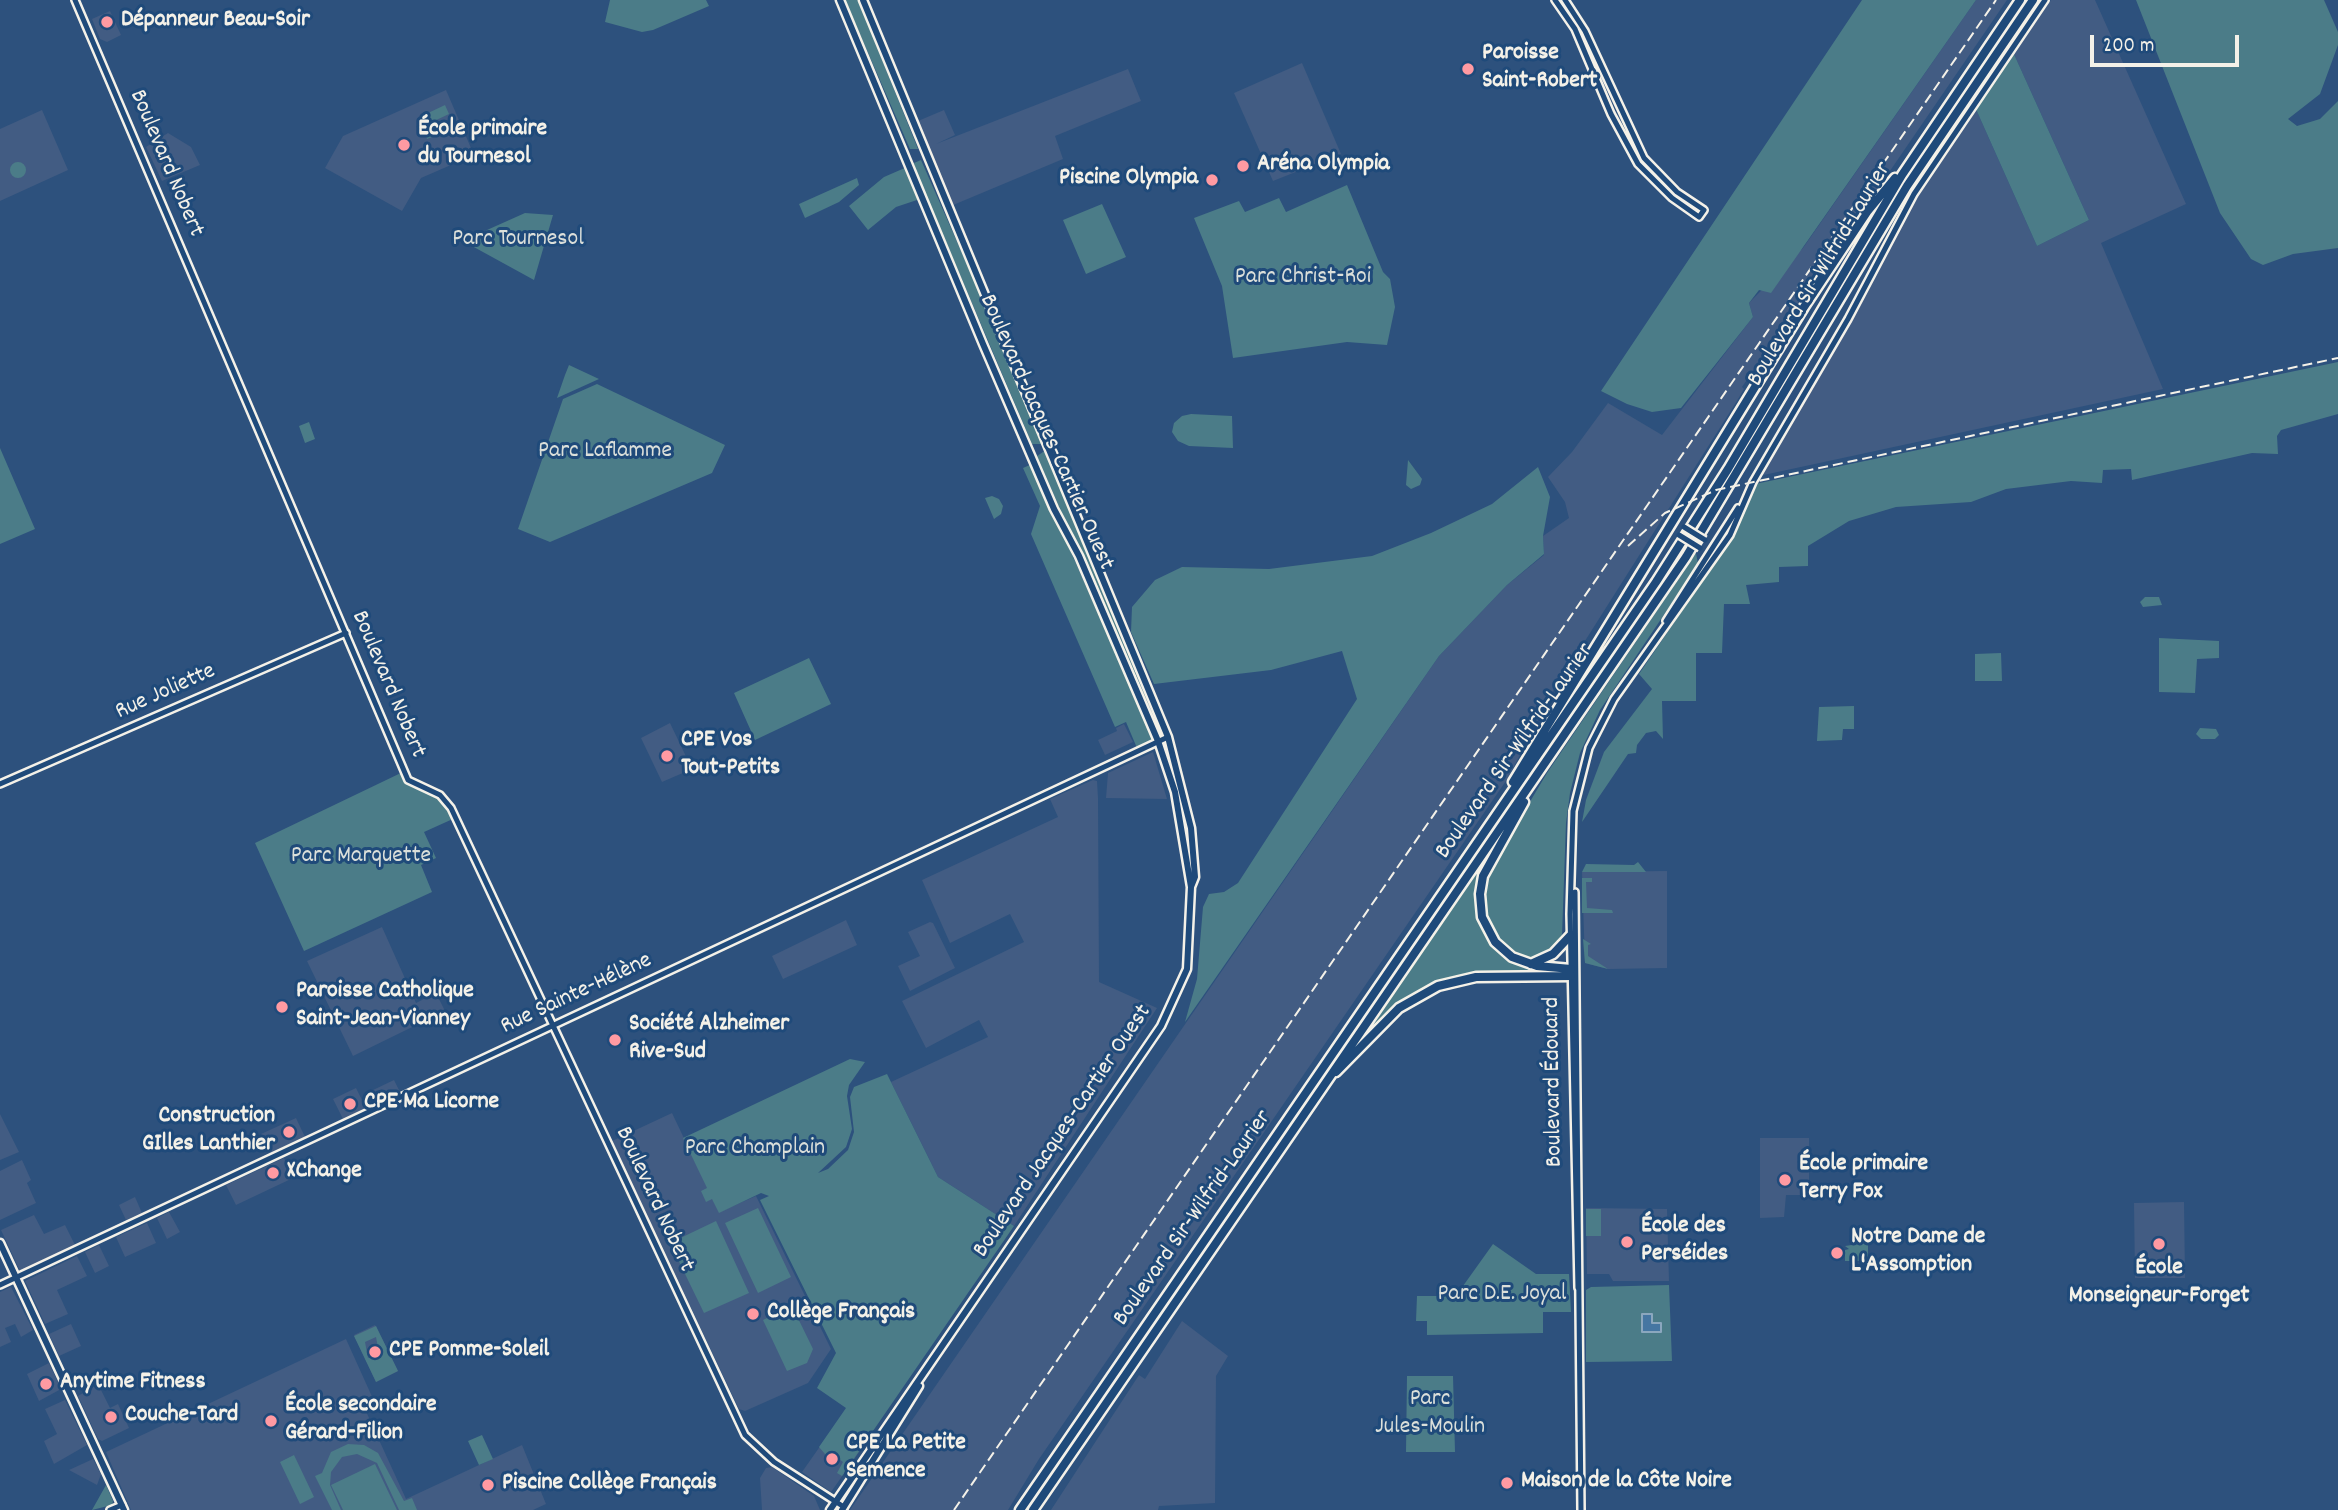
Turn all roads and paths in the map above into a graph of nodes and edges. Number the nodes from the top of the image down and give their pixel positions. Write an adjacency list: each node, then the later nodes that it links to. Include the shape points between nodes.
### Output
1 (75, 0): 15 (street, Boulevard Nobert)
2 (840, 0): 17 (main road, Boulevard Jacques-Cartier Ouest, via 983,345)
3 (863, 0): 16 (main road, Boulevard Jacques-Cartier Ouest)
4 (1555, 0): 5 (street, via 1575,29 1637,164 1699,217 1704,210 1677,192 1644,158 1585,31)
5 (1565, 0)
6 (2020, 0): 9 (highway, Boulevard Sir-Wilfrid-Laurier)
7 (2033, 0): 18 (highway, Boulevard Sir-Wilfrid-Laurier, via 1903,192 1692,548)
8 (2045, 0): 10 (street, Boulevard Sir-Wilfrid-Laurier, via 1911,199)
9 (1915, 154): 11 (highway, via 1867,212 1814,292); 20 (highway, Boulevard Sir-Wilfrid-Laurier, via 1708,502)
10 (1742, 503): 12 (street, Boulevard Édouard); 13 (street, Boulevard Édouard)
11 (1672, 525): 12 (street, bridge); 14 (street, bridge, via 1679,535); 20 (highway, via 1534,744)
12 (1713, 545): 13 (street); 14 (street, Boulevard Édouard)
13 (1720, 550): 14 (street, Boulevard Édouard)
14 (1711, 555): 21 (street, Boulevard Édouard, via 1606,712 1584,760 1573,811)
15 (346, 633): 19 (street, Rue Joliette); 26 (street, Boulevard Nobert, via 408,779 440,795 451,808)
16 (1168, 737): 17 (street, Rue Sainte-Hélène); 22 (main road, Boulevard Jacques-Cartier Ouest, via 1191,828 1195,877)
17 (1158, 741): 22 (main road, Boulevard Jacques-Cartier Ouest, via 1175,792); 26 (street, Rue Sainte-Hélène)
18 (1545, 762): 24 (highway, via 1487,867 1480,894 1483,921 1495,942 1512,957); 27 (highway, Boulevard Sir-Wilfrid-Laurier)
19 (0, 784)
20 (1491, 822): 37 (highway, Boulevard Sir-Wilfrid-Laurier)
21 (1573, 876): 23 (street, Boulevard Édouard); 25 (street, Boulevard Édouard)
22 (1191, 887): 31 (main road, Boulevard Jacques-Cartier Ouest, via 1187,969 1161,1026)
23 (1570, 936): 24 (highway, via 1550,956); 25 (street, Boulevard Édouard)
24 (1531, 964): 25 (highway)
25 (1574, 973): 27 (highway, via 1473,977 1429,990 1390,1016); 39 (street, Boulevard Édouard)
26 (553, 1026): 29 (street, Rue Sainte-Hélène); 32 (street, Boulevard Nobert, via 745,1435 768,1457)
27 (1324, 1084): 38 (highway, Boulevard Sir-Wilfrid-Laurier)
28 (0, 1243): 29 (main road)
29 (16, 1277): 30 (street, Rue Sainte-Hélène); 33 (main road)
30 (0, 1284)
31 (921, 1381): 32 (main road, Boulevard Jacques-Cartier Ouest); 34 (main road, Boulevard Jacques-Cartier Ouest)
32 (835, 1502): 34 (street, Boulevard Nobert); 36 (main road, Boulevard Jacques-Cartier Ouest)
33 (123, 1507): 35 (street)
34 (843, 1509)
35 (110, 1510)
36 (830, 1510)
37 (1020, 1510)
38 (1033, 1510)
39 (1581, 1510)

